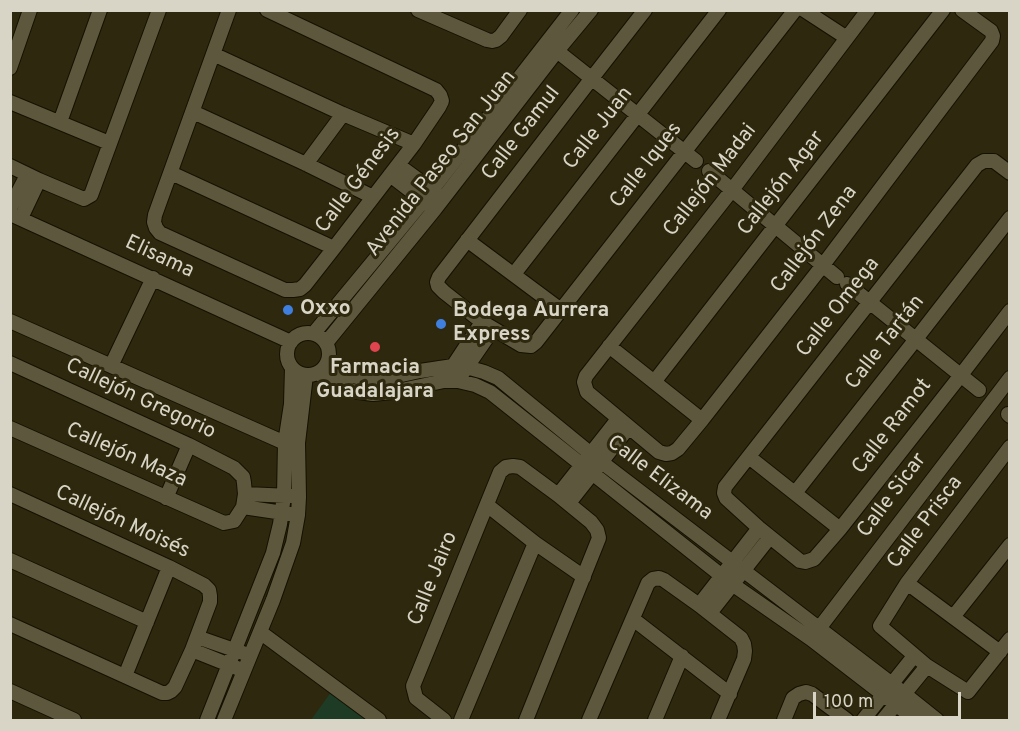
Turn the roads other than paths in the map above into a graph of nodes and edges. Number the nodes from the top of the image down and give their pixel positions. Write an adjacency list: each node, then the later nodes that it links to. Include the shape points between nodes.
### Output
1 (30, 10): 20 (street)
2 (100, 10): 26 (street)
3 (159, 10): 27 (street)
4 (229, 10): 19 (street)
5 (267, 10): 28 (street, Calle Génesis, via 436,90 442,101)
6 (418, 10): 7 (street, via 492,41 501,36)
7 (520, 10)
8 (572, 10): 40 (street, Avenida Paseo San Juan)
9 (645, 10): 21 (street, Calle Gamul)
10 (719, 10): 25 (street, Calle Juan)
11 (795, 10): 29 (street, Calle Iques)
12 (804, 10): 17 (street)
13 (868, 10): 17 (street, Callejón Madai)
14 (943, 10): 44 (street, Callejón Agar)
15 (962, 10): 47 (street, Callejón Zena, via 991,31 992,41)
16 (590, 11): 18 (street, Avenida Paseo San Juan)
17 (847, 38): 38 (street, Callejón Madai)
18 (557, 51): 21 (street); 40 (street, Avenida Paseo San Juan)
19 (213, 54): 23 (street); 24 (street)
20 (10, 68)
21 (592, 78): 25 (street); 45 (street, Calle Gamul)
22 (10, 102): 26 (street)
23 (193, 112): 31 (street); 35 (street)
24 (343, 114): 28 (street); 31 (street)
25 (638, 114): 29 (street); 48 (street, Calle Juan)
26 (60, 122): 27 (street)
27 (110, 143): 37 (street, via 91,195 84,199)
28 (414, 144): 33 (street, Calle Génesis)
29 (685, 152): 30 (street); 51 (street, Calle Iques)
30 (696, 161)
31 (306, 164): 39 (street)
32 (10, 166): 37 (street)
33 (394, 170): 39 (street, Calle Génesis); 40 (street)
34 (709, 171): 38 (street)
35 (171, 173): 46 (street); 46 (street, Calle Génesis, via 155,215 160,233 285,290 305,285)
36 (1010, 173): 50 (street, Calle Omega, via 994,161 977,165)
37 (33, 177): 41 (street); 42 (street)
38 (732, 190): 44 (street); 59 (street, Callejón Madai)
39 (373, 197): 46 (street, Calle Génesis)
40 (433, 199): 55 (street, Avenida Paseo San Juan); 58 (street, Avenida Paseo San Juan)
41 (10, 208)
42 (16, 216): 49 (street, Elisama)
43 (1010, 218): 56 (street, Calle Tartán)
44 (776, 226): 47 (street); 70 (street, Callejón Agar)
45 (467, 240): 48 (street); 54 (street, Calle Gamul, via 437,282)
46 (334, 248)
47 (823, 265): 50 (street); 72 (street, Callejón Zena)
48 (514, 274): 51 (street)
49 (153, 278): 57 (street, Elisama); 62 (street)
50 (870, 302): 56 (street); 79 (street, Calle Omega)
51 (561, 310): 54 (street, Calle Iques, via 531,346 521,345)
52 (1010, 311): 66 (street, Calle Ramot)
53 (10, 321): 62 (street)
54 (488, 325): 63 (street)
55 (314, 333): 57 (street, via 301,334); 58 (street)
56 (916, 339): 66 (street); 81 (street, Calle Tartán)
57 (291, 342): 64 (street, via 287,358)
58 (326, 343): 60 (street)
59 (609, 346): 70 (street); 73 (street, Callejón Madai, via 584,382 587,392)
60 (328, 362): 63 (street, Calle Elizama, via 348,375 366,379); 65 (street)
61 (10, 363): 76 (street, Callejón Gregorio)
62 (111, 366): 75 (street)
63 (459, 367): 68 (street); 69 (street); 78 (street, Calle Elizama, via 498,378)
64 (292, 368): 65 (street); 75 (street)
65 (311, 374): 68 (street, Calle Elizama, via 352,391 373,394); 85 (street, via 298,443)
66 (961, 375): 71 (street); 91 (street, Calle Ramot)
67 (1010, 378): 107 (street, Calle Sicar)
68 (444, 381): 69 (street, Calle Elizama)
69 (458, 381): 80 (street, Calle Elizama, via 490,392)
70 (654, 382): 72 (street)
71 (979, 390)
72 (702, 420): 73 (street, Callejón Zena, via 678,449 666,454)
73 (623, 423): 78 (street)
74 (10, 428): 86 (street, Callejón Maza)
75 (285, 443): 84 (street)
76 (189, 445): 83 (street, Callejón Gregorio, via 234,468 243,477); 86 (street)
77 (1010, 447): 100 (street, Calle Prisca)
78 (596, 457): 80 (street); 96 (street, Calle Elizama)
79 (749, 457): 81 (street); 92 (street, Calle Omega, via 724,493 728,501)
80 (586, 470): 87 (street); 99 (street, Calle Elizama)
81 (795, 493): 91 (street)
82 (10, 494): 97 (street, Callejón Moisés)
83 (244, 495): 84 (street); 86 (street, Callejón Maza, via 234,521 229,523); 89 (street)
84 (284, 496): 85 (street); 89 (street)
85 (299, 496): 90 (street)
86 (166, 498)
87 (563, 499): 88 (street, Calle Jairo, via 513,466 500,472); 98 (street, via 597,530 599,538)
88 (487, 504): 93 (street); 128 (street, Calle Jairo, via 413,686 419,702)
89 (282, 512): 90 (street); 110 (street, via 273,553)
90 (298, 515): 106 (street, via 284,569)
91 (840, 529): 92 (street, Calle Ramot, via 814,559 805,562)
92 (765, 532): 96 (street)
93 (535, 543): 98 (street); 129 (street)
94 (1010, 545): 102 (street)
95 (10, 560): 104 (street)
96 (738, 566): 99 (street); 107 (street, Calle Elizama)
97 (169, 567): 104 (street); 109 (street, Callejón Moisés, via 209,590 210,602)
98 (584, 578): 130 (street)
99 (727, 580): 101 (street); 107 (street, Calle Elizama)
100 (907, 583): 102 (street); 114 (street, Calle Prisca, via 880,626)
101 (704, 609): 103 (street, via 659,578 648,583); 121 (street, via 741,638 745,651)
102 (953, 617): 111 (street)
103 (633, 619): 113 (street); 131 (street)
104 (147, 622): 118 (street)
105 (10, 624): 118 (street)
106 (260, 632): 112 (street); 127 (street)
107 (815, 634): 119 (street, Calle Elizama); 122 (street, Calle Elizama)
108 (1010, 639): 111 (street)
109 (194, 643): 110 (street); 115 (street); 118 (street, via 175,687 167,693)
110 (235, 651): 112 (street); 115 (street)
111 (1000, 652): 116 (street, via 968,692)
112 (250, 656): 117 (street)
113 (682, 656): 121 (street); 132 (street)
114 (914, 656): 116 (street); 119 (street)
115 (229, 665): 117 (street); 125 (street)
116 (927, 666): 123 (street)
117 (244, 671): 126 (street)
118 (125, 676)
119 (892, 684): 122 (street); 123 (street, Calle Elizama)
120 (10, 691): 124 (street)
121 (730, 694): 133 (street)
122 (883, 695): 123 (street, Calle Elizama); 136 (street)
123 (900, 700): 137 (street); 138 (street, Calle Elizama); 139 (street, Calle Elizama)
124 (74, 720)
125 (207, 720)
126 (224, 720)
127 (379, 720)
128 (444, 720)
129 (461, 720)
130 (526, 720)
131 (589, 720)
132 (655, 720)
133 (718, 720)
134 (784, 720): 135 (street, via 793,698 806,692)
135 (847, 720)
136 (862, 720)
137 (883, 720)
138 (916, 720)
139 (937, 720)

